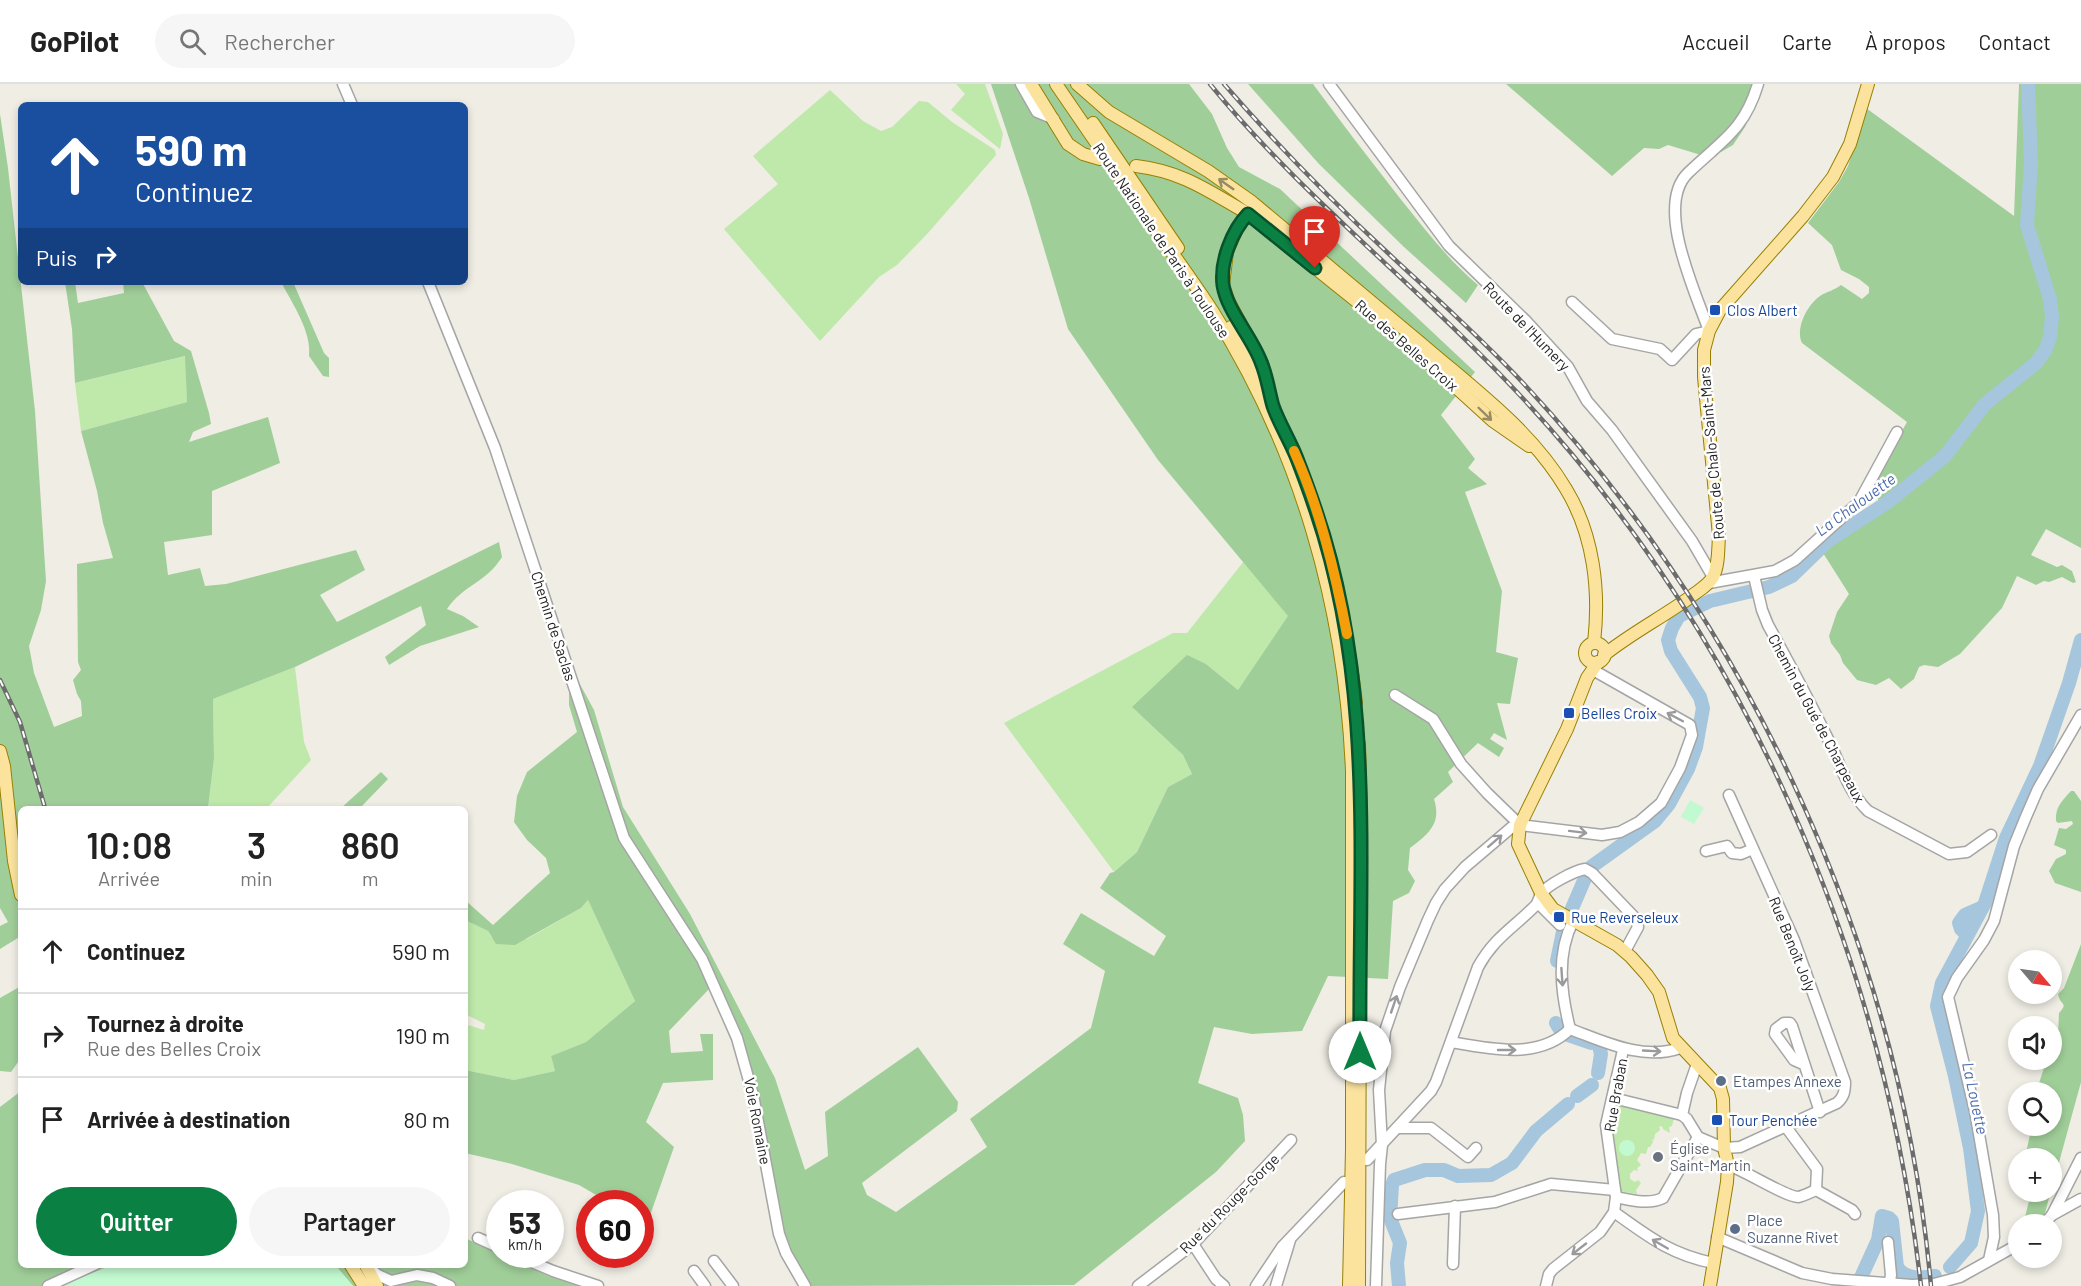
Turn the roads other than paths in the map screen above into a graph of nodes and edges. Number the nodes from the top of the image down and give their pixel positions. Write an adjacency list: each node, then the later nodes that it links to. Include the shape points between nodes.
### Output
1 (343, 84): 10 (street)
2 (1022, 84): 11 (street, via 1037,112)
3 (1031, 84): 11 (main road)
4 (1056, 84): 101 (main road, Route Nationale de Paris à Toulouse, via 1213,312 1242,363 1290,462 1322,560 1350,715)
5 (1066, 84): 19 (main road, Route Nationale de Paris à Toulouse, via 1226,319)
6 (1077, 84): 15 (main road, one-way to 6, via 1252,202 1109,112)
7 (1329, 84): 22 (street, Route de l'Humery, via 1449,246 1568,367 1587,401 1692,540)
8 (1758, 84): 18 (street, via 1742,121 1686,175 1674,204 1675,225)
9 (1868, 84): 18 (main road, Route de Chalo-Saint-Mars, via 1850,144 1833,177 1720,310)
10 (351, 102)
11 (1051, 118): 12 (main road, via 1068,144)
12 (1100, 159)
13 (1136, 166): 14 (main road, via 1180,175)
14 (1248, 214): 15 (main road); 19 (main road, via 1227,252 1223,285 1262,363); 20 (main road, Rue des Belles Croix, one-way to 20, via 1400,336 1493,421)
15 (1304, 246): 20 (main road, Rue des Belles Croix)
16 (429, 285): 37 (street, Chemin de Saclas, via 495,448 624,838)
17 (1572, 302): 18 (street, via 1612,339 1660,349 1672,360 1696,334)
18 (1709, 331): 22 (main road, Route de Chalo-Saint-Mars, via 1704,377 1719,536)
19 (1274, 407): 102 (main road, Route Nationale de Paris à Toulouse, via 1296,457 1330,557 1358,713)
20 (1514, 430): 24 (main road, Rue des Belles Croix, via 1539,452 1577,511 1595,577)
21 (1897, 432): 23 (street, via 1859,502 1795,560)
22 (1711, 580): 23 (street); 24 (main road)
23 (1756, 585): 30 (street, Chemin du Gué de Charpeaux, via 1768,625 1860,803 1949,854 1967,852)
24 (1595, 659): 29 (main road, Rue des Belles Croix, via 1567,729); 29 (street, one-way to 24, via 1602,835 1620,832 1661,803 1680,768 1692,735 1690,725)
25 (1395, 695): 29 (street, via 1433,719 1461,764)
26 (2081, 715): 74 (street, via 2038,789 2014,846 1994,921 1956,978 1948,998 1975,1111 1993,1215)
27 (0, 751): 33 (main road)
28 (1729, 795): 31 (street, Rue Benoît Joly)
29 (1520, 825): 34 (main road, via 1520,851); 51 (street, one-way to 29, via 1379,1090 1385,1030 1428,920 1445,889 1465,867 1505,832)
30 (1991, 835)
31 (1753, 849): 32 (street, via 1741,854 1732,853 1726,846); 45 (street, Rue Benoît Joly, via 1794,940 1845,1082 1844,1096)
32 (1706, 851)
33 (18, 880)
34 (1539, 898): 35 (main road); 36 (street, via 1567,876 1588,871 1636,919 1638,927); 39 (street, via 1487,951)
35 (1567, 920): 36 (main road); 38 (street, one-way to 38, via 1561,963)
36 (1625, 951): 40 (main road, via 1655,984 1670,1032)
37 (702, 959): 97 (street, Voie Romaine, via 747,1068 779,1234)
38 (1566, 1033): 39 (street, one-way to 38, via 1513,1050 1552,1042); 41 (street)
39 (1451, 1042): 48 (street, via 1436,1082 1424,1101)
40 (1680, 1048): 41 (street, one-way to 40, via 1669,1052); 42 (main road)
41 (1623, 1050): 44 (street, Rue Braban)
42 (1697, 1064): 46 (street); 53 (main road, via 1722,1093)
43 (1803, 1064): 45 (street)
44 (1613, 1098): 46 (street); 59 (street, Rue Braban, via 1606,1136)
45 (1820, 1112): 47 (street)
46 (1682, 1115): 49 (street)
47 (1786, 1126): 53 (street, via 1740,1147); 58 (street, via 1817,1169)
48 (1397, 1128): 51 (street); 52 (street, via 1431,1128 1468,1157)
49 (1698, 1137): 53 (street); 59 (street, via 1663,1198 1638,1201)
50 (1291, 1140): 72 (street, Rue du Rouge-Gorge)
51 (1382, 1144): 55 (street); 103 (street)
52 (1476, 1148)
53 (1724, 1148): 56 (main road)
54 (2081, 1158): 65 (street)
55 (1367, 1160)
56 (1728, 1165): 58 (street, via 1792,1196); 67 (main road)
57 (1344, 1182): 69 (street)
58 (1816, 1190): 64 (street)
59 (1616, 1193): 61 (street, via 1551,1184 1495,1202); 62 (street, Rue Braban)
60 (2081, 1199): 66 (street)
61 (1455, 1206): 63 (street); 77 (street)
62 (1614, 1212): 76 (street, one-way to 62, via 1674,1252); 104 (street, one-way to 104, via 1600,1232 1553,1269)
63 (1398, 1214)
64 (1855, 1214)
65 (2053, 1214)
66 (2054, 1214)
67 (1717, 1237): 76 (main road); 88 (street, via 1802,1273)
68 (478, 1238): 70 (street)
69 (1291, 1238): 85 (street); 86 (street)
70 (486, 1242)
71 (1888, 1242): 88 (street)
72 (1193, 1244): 98 (street, Rue du Rouge-Gorge); 99 (street)
73 (2008, 1249): 74 (street)
74 (1990, 1257): 106 (street, via 1960,1277)
75 (714, 1261): 96 (street)
76 (1713, 1263): 105 (main road)
77 (1453, 1264)
78 (87, 1268): 89 (street)
79 (354, 1268): 90 (main road)
80 (357, 1268): 91 (street)
81 (367, 1268): 92 (main road)
82 (370, 1268): 87 (street)
83 (546, 1268): 94 (street)
84 (694, 1271): 95 (street)
85 (1265, 1271): 86 (street); 100 (street)
86 (1277, 1281)
87 (389, 1283): 93 (street, via 417,1275)
88 (1889, 1285): 106 (street)
89 (48, 1286)
90 (364, 1286)
91 (370, 1286)
92 (377, 1286)
93 (450, 1286)
94 (598, 1286)
95 (705, 1286)
96 (733, 1286)
97 (805, 1286)
98 (1138, 1286)
99 (1224, 1286)
100 (1256, 1286)
101 (1349, 1286)
102 (1359, 1286)
103 (1376, 1286)
104 (1546, 1286)
105 (1710, 1286)
106 (1912, 1286)

